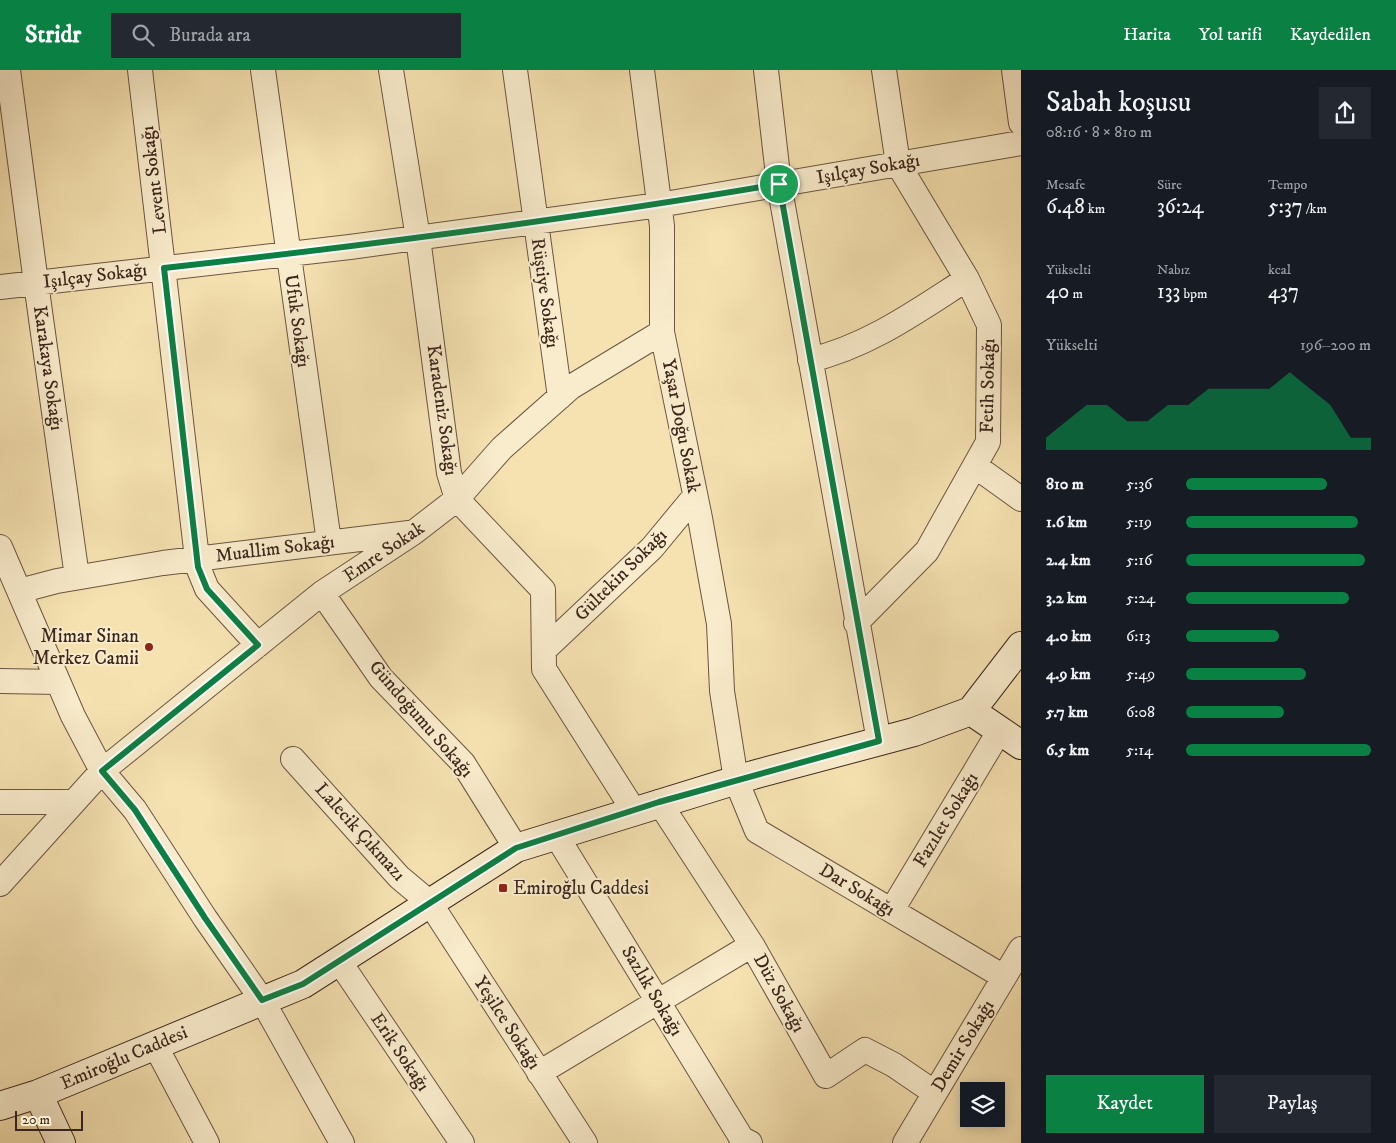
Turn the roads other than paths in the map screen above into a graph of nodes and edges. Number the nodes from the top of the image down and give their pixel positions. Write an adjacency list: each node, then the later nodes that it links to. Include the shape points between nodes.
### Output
1 (8, 70): 20 (street, Karakaya Sokağı)
2 (140, 70): 18 (street, Levent Sokağı)
3 (263, 70): 17 (street, Ufuk Sokağı)
4 (391, 70): 16 (street, Karadeniz Sokağı)
5 (515, 70): 15 (street, Rüştiye Sokağı)
6 (642, 70): 14 (street, Yaşar Doğu Sokak)
7 (766, 70): 13 (street)
8 (884, 70): 12 (street, Fetih Sokağı)
9 (1014, 70): 10 (street)
10 (1021, 123)
11 (1021, 143): 12 (street, Işılçay Sokağı)
12 (898, 164): 13 (street, Işılçay Sokağı); 19 (street, Fetih Sokağı)
13 (779, 184): 14 (street, Işılçay Sokağı); 23 (street)
14 (659, 205): 15 (street, Işılçay Sokağı); 22 (street, Yaşar Doğu Sokak, via 662,226)
15 (535, 222): 16 (street, Işılçay Sokağı); 24 (street, Rüştiye Sokağı)
16 (418, 238): 17 (street, Işılçay Sokağı); 27 (street, Karadeniz Sokağı, via 449,473)
17 (288, 254): 18 (street, Işılçay Sokağı); 30 (street, Ufuk Sokağı)
18 (164, 268): 20 (street, Işılçay Sokağı); 32 (street, Levent Sokağı)
19 (967, 278): 23 (street, via 868,340); 25 (street, Fetih Sokağı, via 989,325 988,442)
20 (36, 283): 21 (street, Işılçay Sokağı); 33 (street, Karakaya Sokağı)
21 (0, 287)
22 (662, 332): 24 (street, Emre Sokak); 26 (street, Yaşar Doğu Sokak)
23 (810, 360): 36 (street)
24 (560, 397): 27 (street, Emre Sokak, via 502,448)
25 (975, 466): 28 (street); 36 (street, Fetih Sokağı, via 927,551)
26 (695, 496): 39 (street, Gültekin Sokağı, via 652,548); 47 (street, Yaşar Doğu Sokak, via 719,624 722,691)
27 (457, 499): 29 (street, Emre Sokak); 39 (street, Karadeniz Sokağı, via 543,590)
28 (1021, 499)
29 (413, 533): 30 (street, Muallim Sokağı); 35 (street, Emre Sokak)
30 (329, 542): 32 (street, Muallim Sokağı)
31 (0, 546): 34 (street)
32 (197, 559): 33 (street, Muallim Sokağı); 37 (street, Levent Sokağı, via 207,589)
33 (77, 577): 34 (street, Muallim Sokağı)
34 (19, 591): 41 (street)
35 (322, 593): 37 (street, Emre Sokak); 53 (street, Gündoğumu Sokağı, via 380,678 463,763)
36 (856, 623): 44 (street)
37 (258, 645): 46 (street, Emre Sokak)
38 (1021, 646): 42 (street)
39 (544, 650): 51 (street, Karadeniz Sokağı, via 544,669)
40 (0, 681): 41 (street)
41 (58, 682): 46 (street, via 72,716)
42 (971, 711): 43 (street); 44 (street, Emiroğlu Caddesi)
43 (1010, 737): 56 (street, Fazılet Sokağı)
44 (879, 741): 47 (street, Emiroğlu Caddesi)
45 (293, 759): 55 (street, Lalecik Çıkmazı, via 399,877)
46 (102, 771): 49 (street, Emre Sokak); 61 (street, via 135,810)
47 (736, 780): 50 (street, Emiroğlu Caddesi); 56 (street, Dar Sokağı, via 757,831)
48 (0, 802): 49 (street)
49 (74, 802): 54 (street, Emre Sokak)
50 (659, 802): 51 (street, Emiroğlu Caddesi); 57 (street, Düz Sokağı)
51 (634, 811): 52 (street, Emiroğlu Caddesi)
52 (556, 835): 53 (street, Emiroğlu Caddesi); 62 (street, Sazlık Sokağı)
53 (516, 848): 55 (street, Emiroğlu Caddesi)
54 (0, 884)
55 (430, 903): 59 (street, Emiroğlu Caddesi); 64 (street, Yeşilce Sokağı)
56 (892, 910): 60 (street, Dar Sokağı)
57 (752, 945): 62 (street); 65 (street, Düz Sokağı, via 826,1076 865,1050)
58 (1021, 949): 60 (street, Demir Sokağı)
59 (338, 961): 61 (street, Emiroğlu Caddesi, via 303,984); 72 (street, Erik Sokağı)
60 (1004, 977): 65 (street, Demir Sokağı)
61 (262, 1000): 63 (street, Emiroğlu Caddesi); 71 (street)
62 (658, 1000): 64 (street); 68 (street, Sazlık Sokağı)
63 (155, 1045): 66 (street, Emiroğlu Caddesi); 70 (street)
64 (539, 1073): 73 (street, Yeşilce Sokağı)
65 (935, 1093): 74 (street, Demir Sokağı)
66 (38, 1094): 67 (street, Emiroğlu Caddesi); 69 (street)
67 (0, 1106)
68 (743, 1142)
69 (61, 1143)
70 (207, 1143)
71 (342, 1143)
72 (462, 1143)
73 (585, 1143)
74 (905, 1143)

